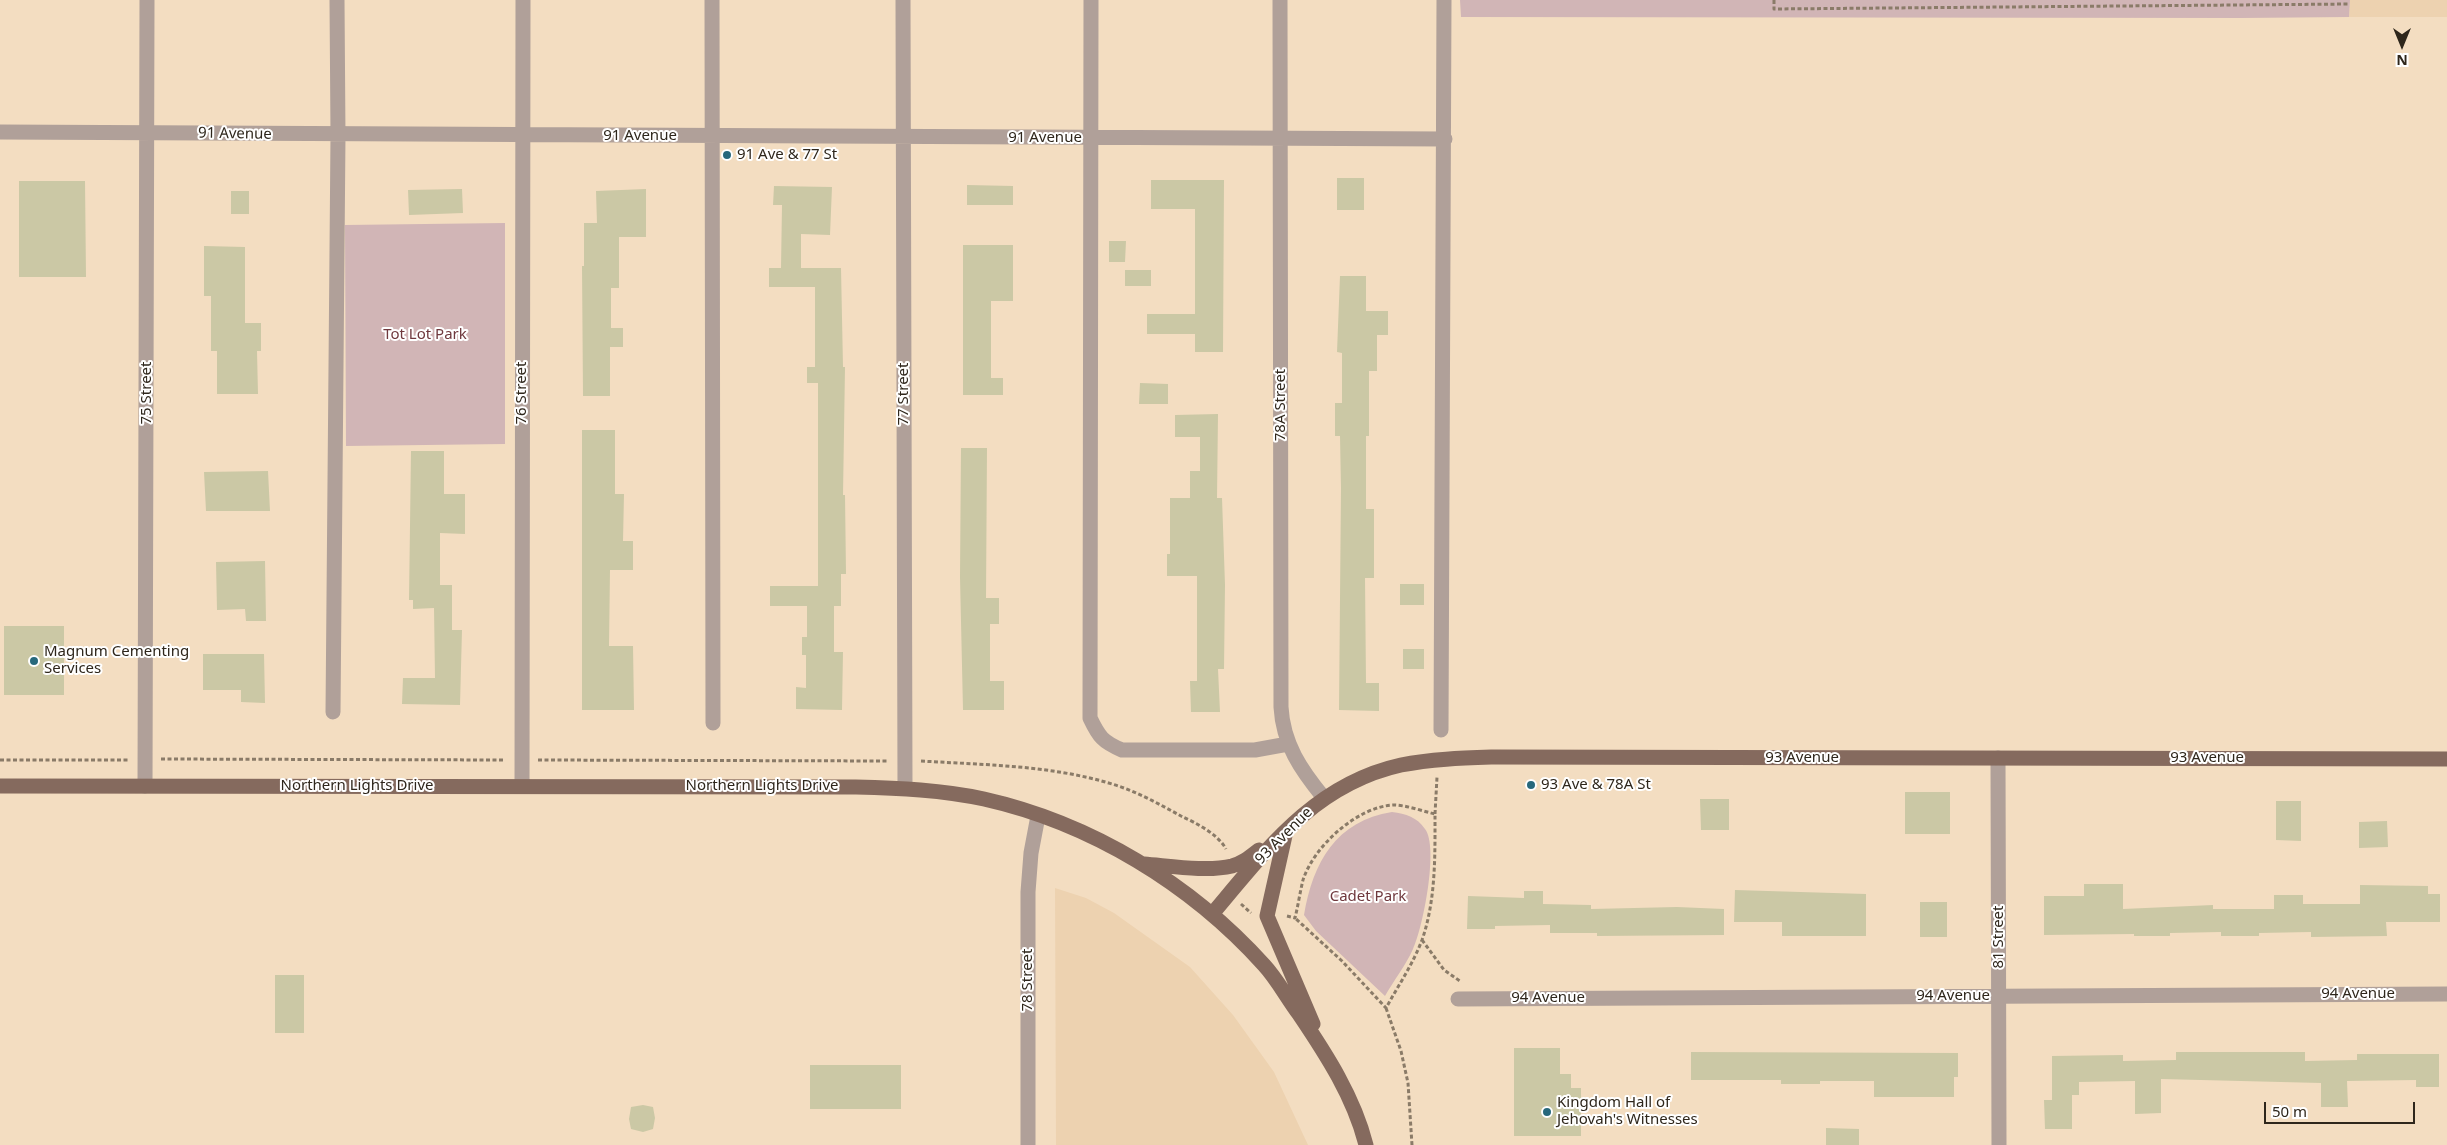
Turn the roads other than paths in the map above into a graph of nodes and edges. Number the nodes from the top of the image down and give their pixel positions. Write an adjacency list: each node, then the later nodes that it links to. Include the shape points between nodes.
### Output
1 (148, 0): 10 (street, 75 Street)
2 (337, 0): 11 (street)
3 (523, 0): 12 (street, 76 Street)
4 (712, 0): 13 (street)
5 (903, 0): 14 (street, 77 Street)
6 (1091, 0): 16 (street)
7 (1280, 0): 15 (street, 78A Street)
8 (1444, 0): 17 (street)
9 (0, 132): 10 (street, 91 Avenue)
10 (148, 134): 11 (street, 91 Avenue); 25 (street, 75 Street)
11 (338, 135): 12 (street, 91 Avenue); 18 (street)
12 (522, 136): 13 (street, 91 Avenue); 26 (street, 76 Street)
13 (712, 136): 14 (street, 91 Avenue); 19 (street)
14 (903, 137): 16 (street, 91 Avenue); 27 (street, 77 Street)
15 (1281, 137): 16 (street, 91 Avenue); 17 (street, 91 Avenue); 21 (street, 78A Street, via 1281,698 1282,726)
16 (1091, 138): 21 (street, via 1090,718 1107,744 1122,750 1255,750)
17 (1445, 139): 20 (street)
18 (333, 712)
19 (713, 722)
20 (1441, 730)
21 (1288, 744): 28 (street, 78A Street, via 1304,774)
22 (1998, 758): 23 (main road, 93 Avenue); 28 (main road, 93 Avenue, via 1492,757 1439,760 1382,770); 34 (street, 81 Street)
23 (2447, 759)
24 (0, 786): 25 (main road, Northern Lights Drive)
25 (145, 786): 26 (main road, Northern Lights Drive)
26 (522, 786): 27 (main road, Northern Lights Drive)
27 (905, 788): 29 (main road, Northern Lights Drive, via 984,799)
28 (1324, 798): 30 (main road, 93 Avenue)
29 (1038, 816): 31 (main road, Northern Lights Drive, via 1111,846); 37 (street, 78 Street, via 1028,892)
30 (1286, 830): 31 (main road, via 1244,862 1231,866); 32 (main road, 93 Avenue); 36 (main road, via 1267,916)
31 (1144, 864): 32 (main road, Northern Lights Drive)
32 (1213, 913): 36 (main road, Northern Lights Drive, via 1265,966)
33 (2447, 994): 34 (street, 94 Avenue)
34 (1999, 995): 35 (street, 94 Avenue); 39 (street, 81 Street)
35 (1458, 999)
36 (1326, 1054): 38 (main road, Northern Lights Drive)
37 (1028, 1145)
38 (1366, 1145)
39 (1999, 1145)

